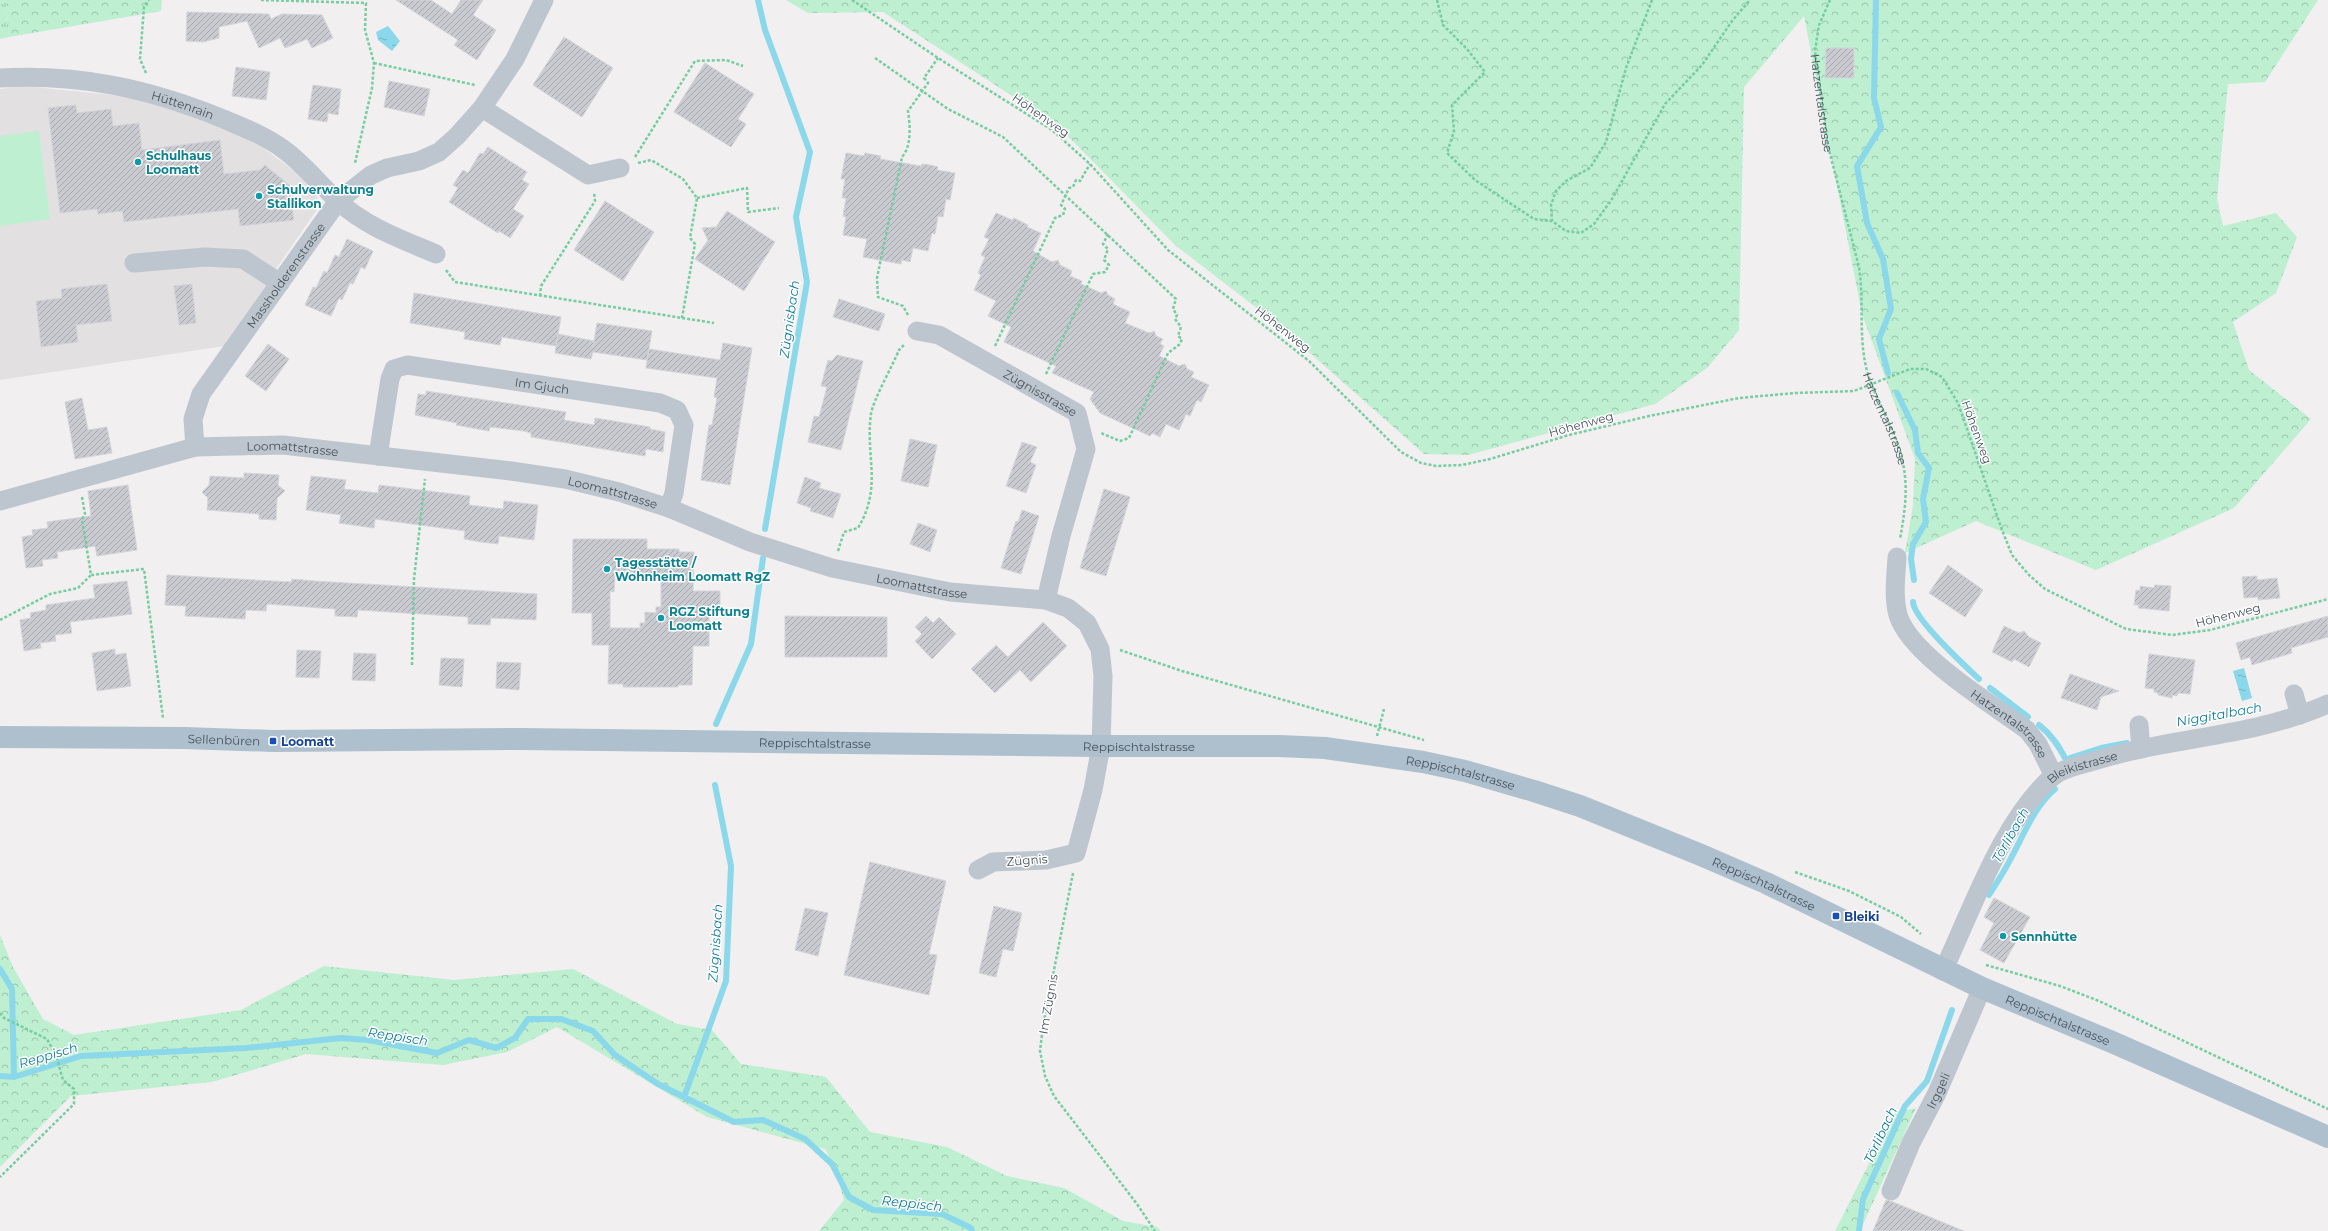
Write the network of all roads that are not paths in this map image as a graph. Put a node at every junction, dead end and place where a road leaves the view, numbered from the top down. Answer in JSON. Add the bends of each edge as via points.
{"nodes":[{"id":1,"x":544,"y":0,"type":"edge"},
{"id":2,"x":0,"y":78,"type":"edge"},
{"id":3,"x":482,"y":108,"type":"junction"},
{"id":4,"x":625,"y":167,"type":"road end"},
{"id":5,"x":338,"y":201,"type":"junction"},
{"id":6,"x":436,"y":254,"type":"road end"},
{"id":7,"x":134,"y":263,"type":"dead end"},
{"id":8,"x":280,"y":283,"type":"junction"},
{"id":9,"x":917,"y":331,"type":"road end"},
{"id":10,"x":195,"y":447,"type":"junction"},
{"id":11,"x":378,"y":456,"type":"junction"},
{"id":12,"x":0,"y":501,"type":"edge"},
{"id":13,"x":669,"y":508,"type":"junction"},
{"id":14,"x":1897,"y":558,"type":"road end"},
{"id":15,"x":1046,"y":600,"type":"junction"},
{"id":16,"x":2294,"y":694,"type":"dead end"},
{"id":17,"x":2328,"y":704,"type":"edge"},
{"id":18,"x":2300,"y":715,"type":"junction"},
{"id":19,"x":2139,"y":725,"type":"dead end"},
{"id":20,"x":0,"y":737,"type":"edge"},
{"id":21,"x":520,"y":739,"type":"joint"},
{"id":22,"x":1101,"y":746,"type":"junction"},
{"id":23,"x":2141,"y":749,"type":"junction"},
{"id":24,"x":2054,"y":776,"type":"junction"},
{"id":25,"x":978,"y":870,"type":"dead end"},
{"id":26,"x":1943,"y":970,"type":"junction"},
{"id":27,"x":1982,"y":988,"type":"junction"},
{"id":28,"x":2328,"y":1137,"type":"edge"},
{"id":29,"x":1891,"y":1191,"type":"dead end"}],
"edges":[{"from":1,"to":3,"type":"street","name":"Massholderenstrasse","via":[[515,59]]},
{"from":2,"to":5,"type":"street","name":"Hüttenrain","via":[[73,79],[137,89],[167,97],[257,133],[283,148]]},
{"from":3,"to":4,"type":"street","via":[[588,174]]},
{"from":3,"to":5,"type":"street","name":"Massholderenstrasse","via":[[439,152],[419,161],[387,168],[357,184]]},
{"from":5,"to":6,"type":"street","name":"Hüttenrain","via":[[369,225]]},
{"from":5,"to":8,"type":"street","name":"Massholderenstrasse"},
{"from":7,"to":8,"type":"street","via":[[205,257],[243,259]]},
{"from":8,"to":10,"type":"street","name":"Massholderenstrasse","via":[[201,394],[192,419]]},
{"from":9,"to":15,"type":"street","name":"Zügnisstrasse","via":[[939,336],[1077,412],[1086,449]]},
{"from":10,"to":11,"type":"street","name":"Loomattstrasse","via":[[283,445]]},
{"from":10,"to":12,"type":"street","name":"Loomattstrasse"},
{"from":11,"to":13,"type":"street","name":"Loomattstrasse","via":[[565,479]]},
{"from":11,"to":13,"type":"street","name":"Im Gjuch","via":[[390,379],[394,369],[407,366],[660,403],[678,410],[684,425],[674,493]]},
{"from":13,"to":15,"type":"street","name":"Loomattstrasse","via":[[750,542],[832,568],[950,592]]},
{"from":14,"to":24,"type":"street","name":"Hatzentalstrasse","via":[[1894,594],[1899,616],[1910,638],[1930,659],[2027,730],[2038,744]]},
{"from":15,"to":22,"type":"street","name":"Loomattstrasse","via":[[1068,608],[1087,623],[1100,649],[1103,676]]},
{"from":16,"to":18,"type":"street"},
{"from":17,"to":18,"type":"street","name":"Bleikistrasse"},
{"from":18,"to":23,"type":"street","name":"Bleikistrasse","via":[[2280,722]]},
{"from":19,"to":23,"type":"street"},
{"from":20,"to":21,"type":"main road","name":"Sellenbüren"},
{"from":21,"to":22,"type":"main road","name":"Reppischtalstrasse"},
{"from":22,"to":25,"type":"street","name":"Zügnis","via":[[1093,790],[1076,853],[1046,860],[993,862]]},
{"from":22,"to":26,"type":"main road","name":"Reppischtalstrasse","via":[[1279,746],[1373,754],[1465,771],[1580,806],[1766,883]]},
{"from":23,"to":24,"type":"street","name":"Bleikistrasse","via":[[2105,757]]},
{"from":24,"to":26,"type":"street","name":"Bleikistrasse","via":[[2041,788],[2011,830]]},
{"from":26,"to":27,"type":"main road","name":"Reppischtalstrasse"},
{"from":27,"to":28,"type":"main road","name":"Reppischtalstrasse"},
{"from":27,"to":29,"type":"street","name":"Irggeli"}]}
